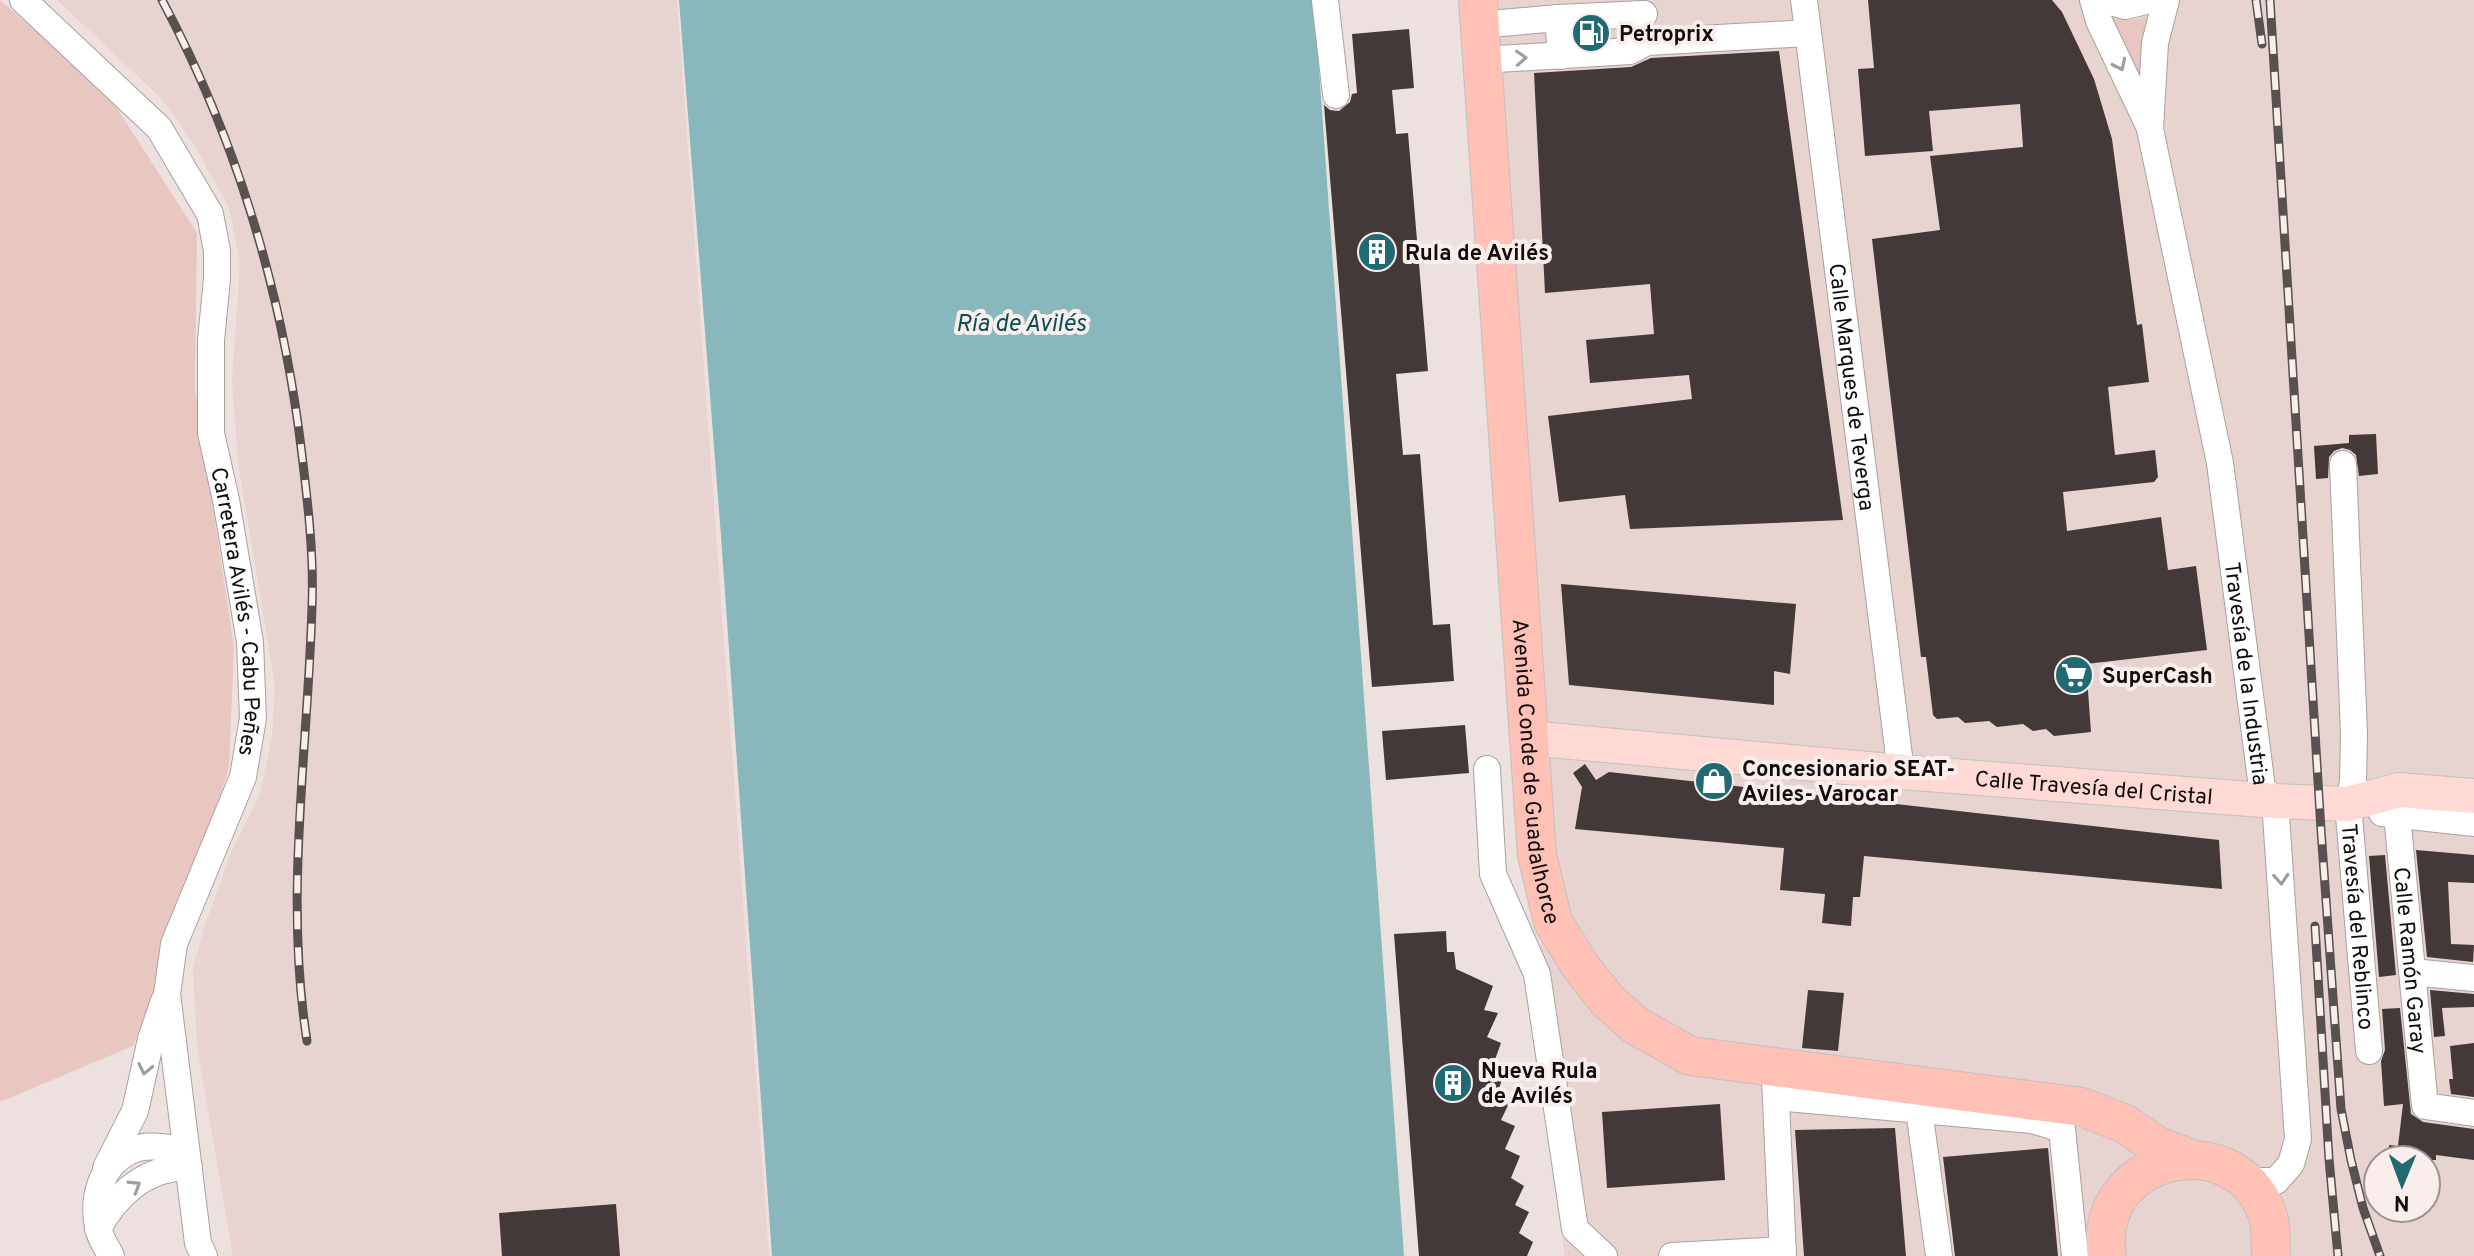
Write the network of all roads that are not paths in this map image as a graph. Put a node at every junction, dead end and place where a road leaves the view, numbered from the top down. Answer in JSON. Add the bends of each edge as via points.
{"nodes":[{"id":1,"x":23,"y":0,"type":"edge"},
{"id":2,"x":1325,"y":0,"type":"edge"},
{"id":3,"x":1804,"y":0,"type":"edge"},
{"id":4,"x":2093,"y":0,"type":"edge"},
{"id":5,"x":2103,"y":0,"type":"edge"},
{"id":6,"x":2150,"y":0,"type":"edge"},
{"id":7,"x":2166,"y":0,"type":"edge"},
{"id":8,"x":1644,"y":7,"type":"edge"},
{"id":9,"x":1558,"y":18,"type":"junction"},
{"id":10,"x":1480,"y":28,"type":"edge"},
{"id":11,"x":1808,"y":33,"type":"junction"},
{"id":12,"x":1647,"y":42,"type":"junction"},
{"id":13,"x":1561,"y":56,"type":"junction"},
{"id":14,"x":1336,"y":95,"type":"dead end"},
{"id":15,"x":2150,"y":129,"type":"junction"},
{"id":16,"x":2343,"y":464,"type":"dead end"},
{"id":17,"x":1528,"y":738,"type":"junction"},
{"id":18,"x":1487,"y":769,"type":"dead end"},
{"id":19,"x":1901,"y":772,"type":"junction"},
{"id":20,"x":2474,"y":796,"type":"edge"},
{"id":21,"x":2275,"y":801,"type":"junction"},
{"id":22,"x":2398,"y":803,"type":"junction"},
{"id":23,"x":2348,"y":804,"type":"junction"},
{"id":24,"x":2474,"y":823,"type":"edge"},
{"id":25,"x":2412,"y":972,"type":"junction"},
{"id":26,"x":2474,"y":978,"type":"edge"},
{"id":27,"x":167,"y":994,"type":"junction"},
{"id":28,"x":2369,"y":1051,"type":"dead end"},
{"id":29,"x":1775,"y":1083,"type":"junction"},
{"id":30,"x":1919,"y":1110,"type":"junction"},
{"id":31,"x":2474,"y":1113,"type":"edge"},
{"id":32,"x":2109,"y":1117,"type":"junction"},
{"id":33,"x":188,"y":1158,"type":"junction"},
{"id":34,"x":2195,"y":1160,"type":"junction"},
{"id":35,"x":106,"y":1168,"type":"junction"},
{"id":36,"x":2246,"y":1181,"type":"junction"},
{"id":37,"x":2120,"y":1198,"type":"junction"},
{"id":38,"x":98,"y":1229,"type":"junction"},
{"id":39,"x":1783,"y":1253,"type":"edge"},
{"id":40,"x":111,"y":1256,"type":"edge"},
{"id":41,"x":204,"y":1256,"type":"edge"},
{"id":42,"x":1604,"y":1256,"type":"edge"},
{"id":43,"x":1672,"y":1256,"type":"edge"},
{"id":44,"x":1939,"y":1256,"type":"edge"},
{"id":45,"x":2075,"y":1256,"type":"edge"},
{"id":46,"x":2107,"y":1256,"type":"edge"},
{"id":47,"x":2271,"y":1256,"type":"edge"}],
"edges":[{"from":1,"to":27,"type":"street","name":"Carretera Avilés - Cabu Peñes","via":[[159,128],[210,214],[217,251],[211,433],[250,642],[253,718],[243,777],[174,944]]},
{"from":2,"to":14,"type":"street"},
{"from":3,"to":11,"type":"street","name":"Calle Marques de Teverga"},
{"from":4,"to":15,"type":"street","name":"Travesía de la Industria","one_way":true},
{"from":5,"to":6,"type":"street","via":[[2125,6]]},
{"from":7,"to":15,"type":"street","name":"Travesía de la Industria","via":[[2155,43]]},
{"from":8,"to":9,"type":"street"},
{"from":8,"to":12,"type":"street"},
{"from":9,"to":10,"type":"street"},
{"from":9,"to":13,"type":"street"},
{"from":10,"to":13,"type":"street","one_way":true},
{"from":10,"to":17,"type":"highway","name":"Avenida Conde de Guadalhorce"},
{"from":11,"to":12,"type":"street"},
{"from":11,"to":19,"type":"street","name":"Calle Marques de Teverga"},
{"from":12,"to":13,"type":"street","via":[[1630,51]]},
{"from":15,"to":21,"type":"street","name":"Travesía de la Industria","via":[[2220,463],[2262,788]]},
{"from":16,"to":23,"type":"street","name":"Travesía del Reblinco","via":[[2354,733]]},
{"from":17,"to":19,"type":"main road","name":"Calle Travesía del Cristal"},
{"from":17,"to":29,"type":"highway","name":"Avenida Conde de Guadalhorce","via":[[1537,855],[1553,922],[1581,967],[1635,1025],[1690,1056]]},
{"from":18,"to":42,"type":"street","via":[[1493,874],[1537,974],[1575,1229]]},
{"from":19,"to":21,"type":"main road","name":"Calle Travesía del Cristal"},
{"from":20,"to":22,"type":"main road","name":"Calle Travesía del Cristal"},
{"from":21,"to":23,"type":"main road","name":"Calle Travesía del Cristal"},
{"from":21,"to":36,"type":"street","name":"Travesía de la Industria","one_way":true,"via":[[2298,1139],[2291,1164],[2276,1181]]},
{"from":22,"to":23,"type":"main road","name":"Calle Travesía del Cristal"},
{"from":22,"to":24,"type":"street"},
{"from":22,"to":25,"type":"street","name":"Calle Ramón Garay"},
{"from":23,"to":28,"type":"street","name":"Travesía del Reblinco"},
{"from":25,"to":26,"type":"street"},
{"from":25,"to":31,"type":"street","name":"Calle Ramón Garay","via":[[2425,1106]]},
{"from":27,"to":33,"type":"street","name":"Carretera Avilés - Cabu Peñes"},
{"from":27,"to":35,"type":"street","one_way":true,"via":[[135,1111]]},
{"from":29,"to":30,"type":"street","name":"Avenida Conde de Guadalhorce"},
{"from":29,"to":32,"type":"highway","name":"Avenida Conde de Guadalhorce","via":[[2052,1101]]},
{"from":29,"to":39,"type":"street"},
{"from":30,"to":44,"type":"street"},
{"from":30,"to":45,"type":"street","name":"Avenida Conde de Guadalhorce","via":[[2032,1120],[2062,1129]]},
{"from":32,"to":34,"type":"highway","name":"Avenida Conde de Guadalhorce","via":[[2157,1146]]},
{"from":32,"to":37,"type":"highway","via":[[2122,1169]]},
{"from":33,"to":35,"type":"street","via":[[156,1147],[131,1150]]},
{"from":38,"to":33,"type":"street","one_way":true,"via":[[120,1195]]},
{"from":33,"to":41,"type":"street","name":"Carretera Avilés - Cabu Peñes"},
{"from":34,"to":36,"type":"highway","via":[[2228,1168]]},
{"from":34,"to":37,"type":"highway","via":[[2149,1169]]},
{"from":35,"to":38,"type":"street","via":[[98,1196]]},
{"from":36,"to":47,"type":"highway","via":[[2268,1216]]},
{"from":37,"to":46,"type":"highway","via":[[2111,1213]]},
{"from":38,"to":40,"type":"street"},
{"from":39,"to":43,"type":"street"}]}
